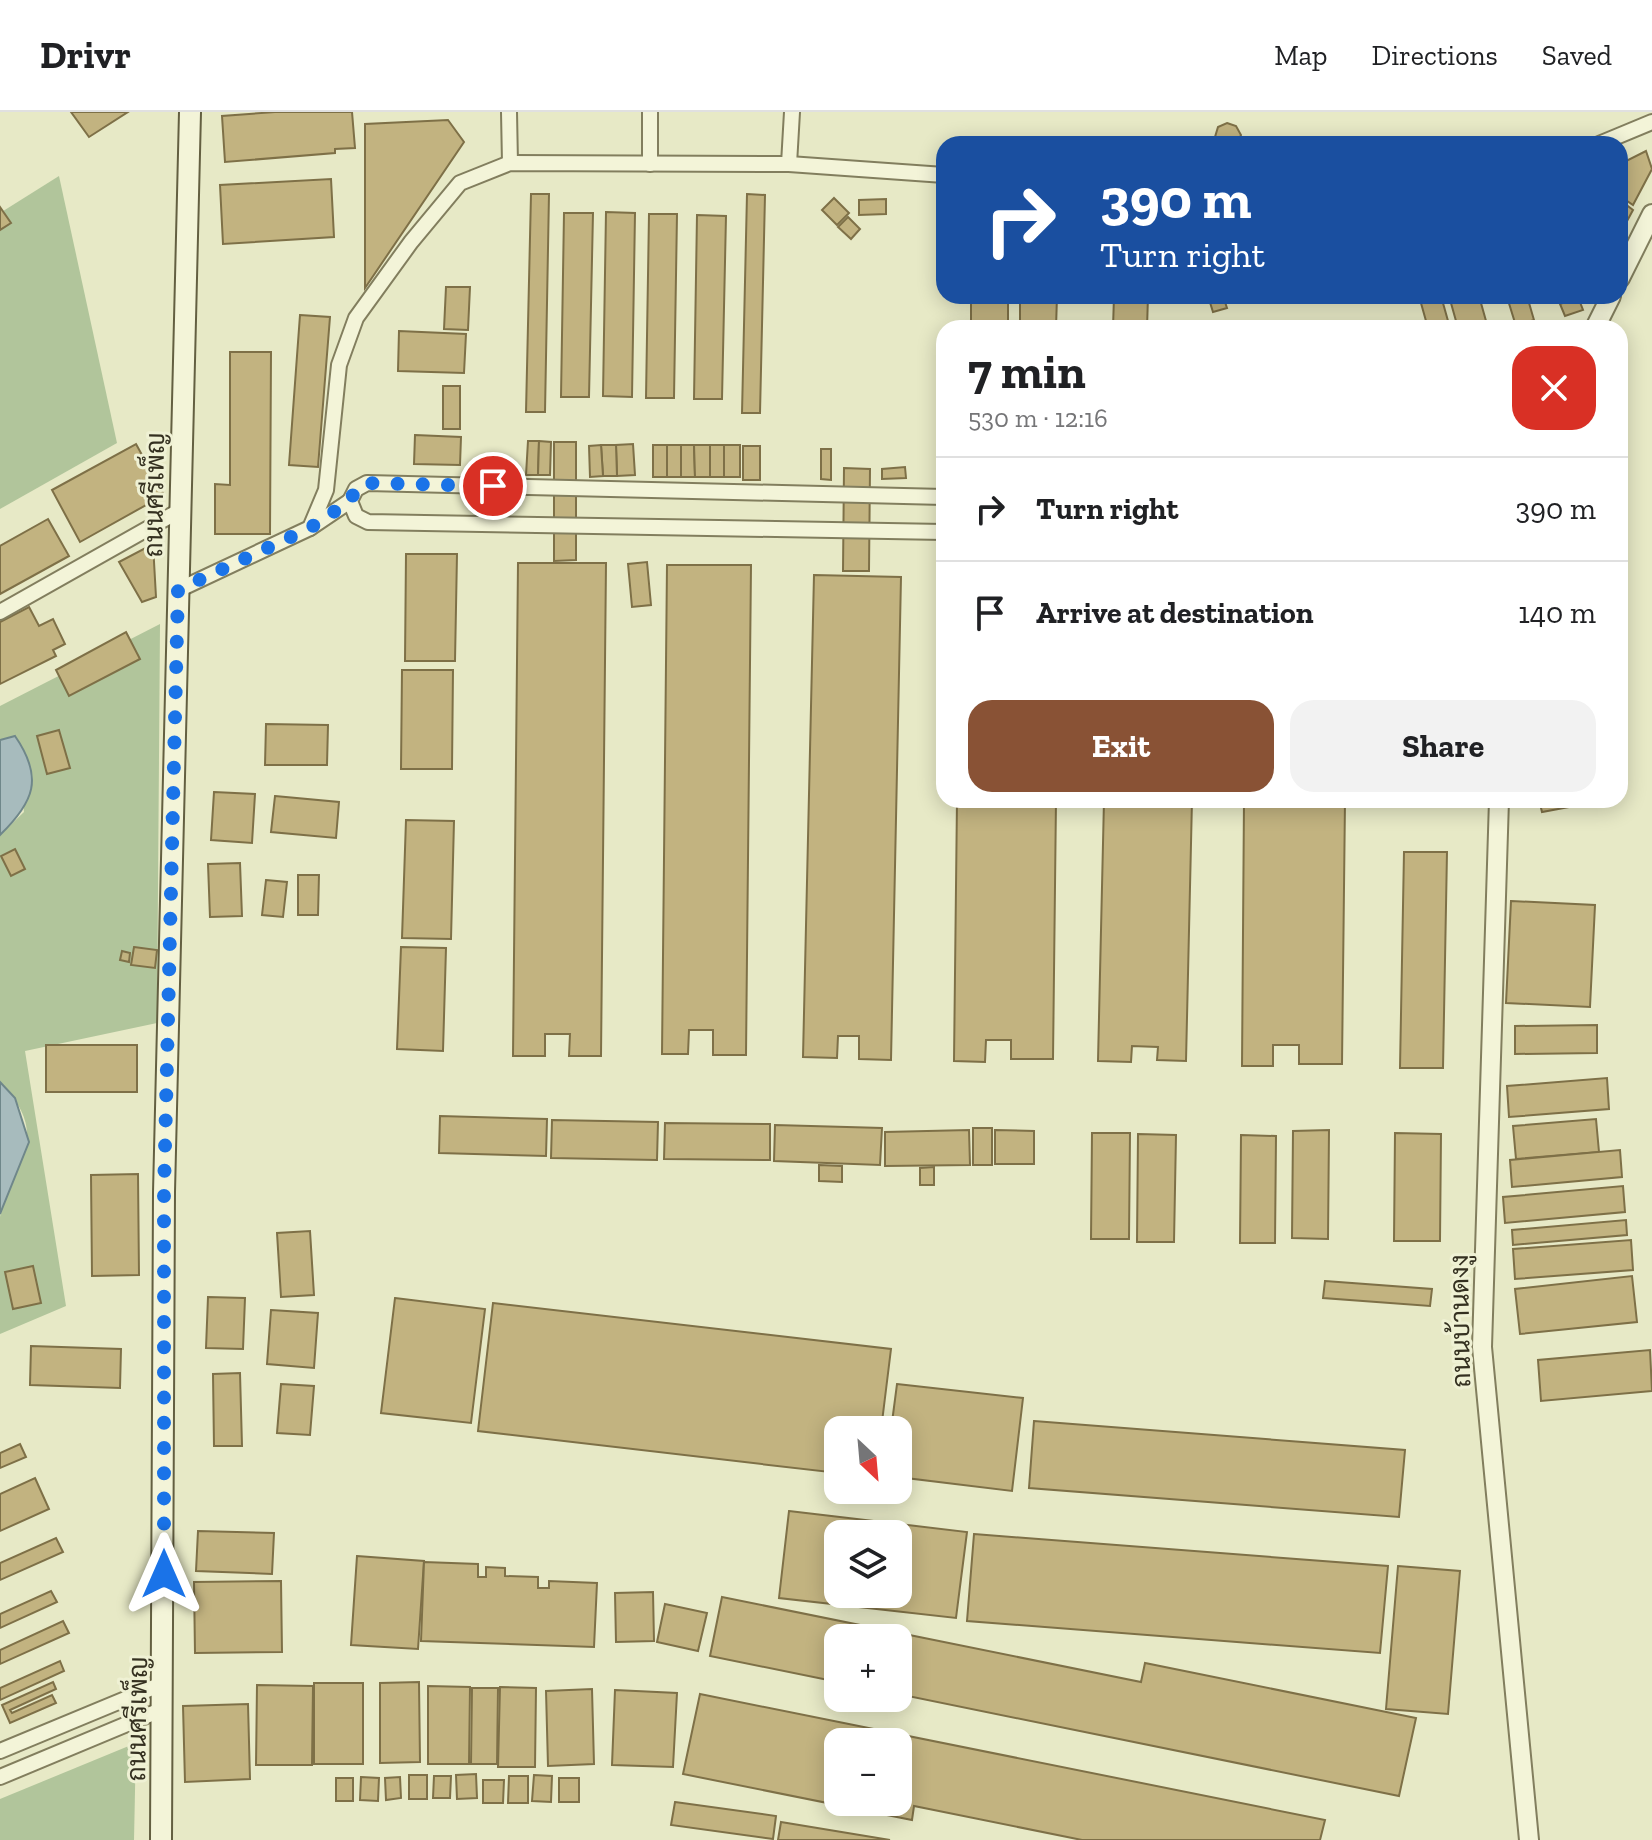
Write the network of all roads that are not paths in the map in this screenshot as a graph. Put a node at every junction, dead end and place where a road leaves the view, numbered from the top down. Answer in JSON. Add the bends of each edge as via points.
{"nodes":[{"id":1,"x":190,"y":112,"type":"edge"},
{"id":2,"x":509,"y":112,"type":"edge"},
{"id":3,"x":650,"y":112,"type":"edge"},
{"id":4,"x":792,"y":112,"type":"edge"},
{"id":5,"x":1652,"y":122,"type":"edge"},
{"id":6,"x":1618,"y":136,"type":"edge"},
{"id":7,"x":510,"y":163,"type":"junction"},
{"id":8,"x":650,"y":164,"type":"junction"},
{"id":9,"x":789,"y":164,"type":"junction"},
{"id":10,"x":936,"y":174,"type":"edge"},
{"id":11,"x":1652,"y":214,"type":"edge"},
{"id":12,"x":1628,"y":262,"type":"edge"},
{"id":13,"x":936,"y":497,"type":"edge"},
{"id":14,"x":350,"y":501,"type":"junction"},
{"id":15,"x":179,"y":511,"type":"junction"},
{"id":16,"x":310,"y":528,"type":"junction"},
{"id":17,"x":936,"y":532,"type":"edge"},
{"id":18,"x":178,"y":590,"type":"junction"},
{"id":19,"x":0,"y":612,"type":"edge"},
{"id":20,"x":1499,"y":808,"type":"edge"},
{"id":21,"x":164,"y":1683,"type":"junction"},
{"id":22,"x":163,"y":1709,"type":"junction"},
{"id":23,"x":0,"y":1751,"type":"edge"},
{"id":24,"x":0,"y":1777,"type":"edge"},
{"id":25,"x":161,"y":1840,"type":"edge"},
{"id":26,"x":1529,"y":1840,"type":"edge"}],
"edges":[{"from":1,"to":15,"type":"main road","name":"ถนนศรีเพ็ญ"},
{"from":2,"to":7,"type":"street"},
{"from":3,"to":8,"type":"street"},
{"from":4,"to":9,"type":"street"},
{"from":5,"to":6,"type":"street"},
{"from":7,"to":8,"type":"street"},
{"from":7,"to":16,"type":"street","via":[[460,183],[356,318],[339,365],[326,490]]},
{"from":8,"to":9,"type":"street"},
{"from":9,"to":10,"type":"street"},
{"from":11,"to":12,"type":"street"},
{"from":13,"to":14,"type":"street","via":[[367,483]]},
{"from":14,"to":16,"type":"street"},
{"from":14,"to":17,"type":"street","via":[[356,516],[368,522]]},
{"from":15,"to":18,"type":"main road","name":"ถนนศรีเพ็ญ"},
{"from":15,"to":19,"type":"street"},
{"from":16,"to":18,"type":"street"},
{"from":18,"to":21,"type":"main road","name":"ถนนศรีเพ็ญ","via":[[164,1192]]},
{"from":20,"to":26,"type":"street","name":"ถนนบ้านดงงู","via":[[1482,1347]]},
{"from":21,"to":22,"type":"main road","name":"ถนนศรีเพ็ญ"},
{"from":21,"to":23,"type":"street"},
{"from":22,"to":24,"type":"street"},
{"from":22,"to":25,"type":"main road","name":"ถนนศรีเพ็ญ"}]}
